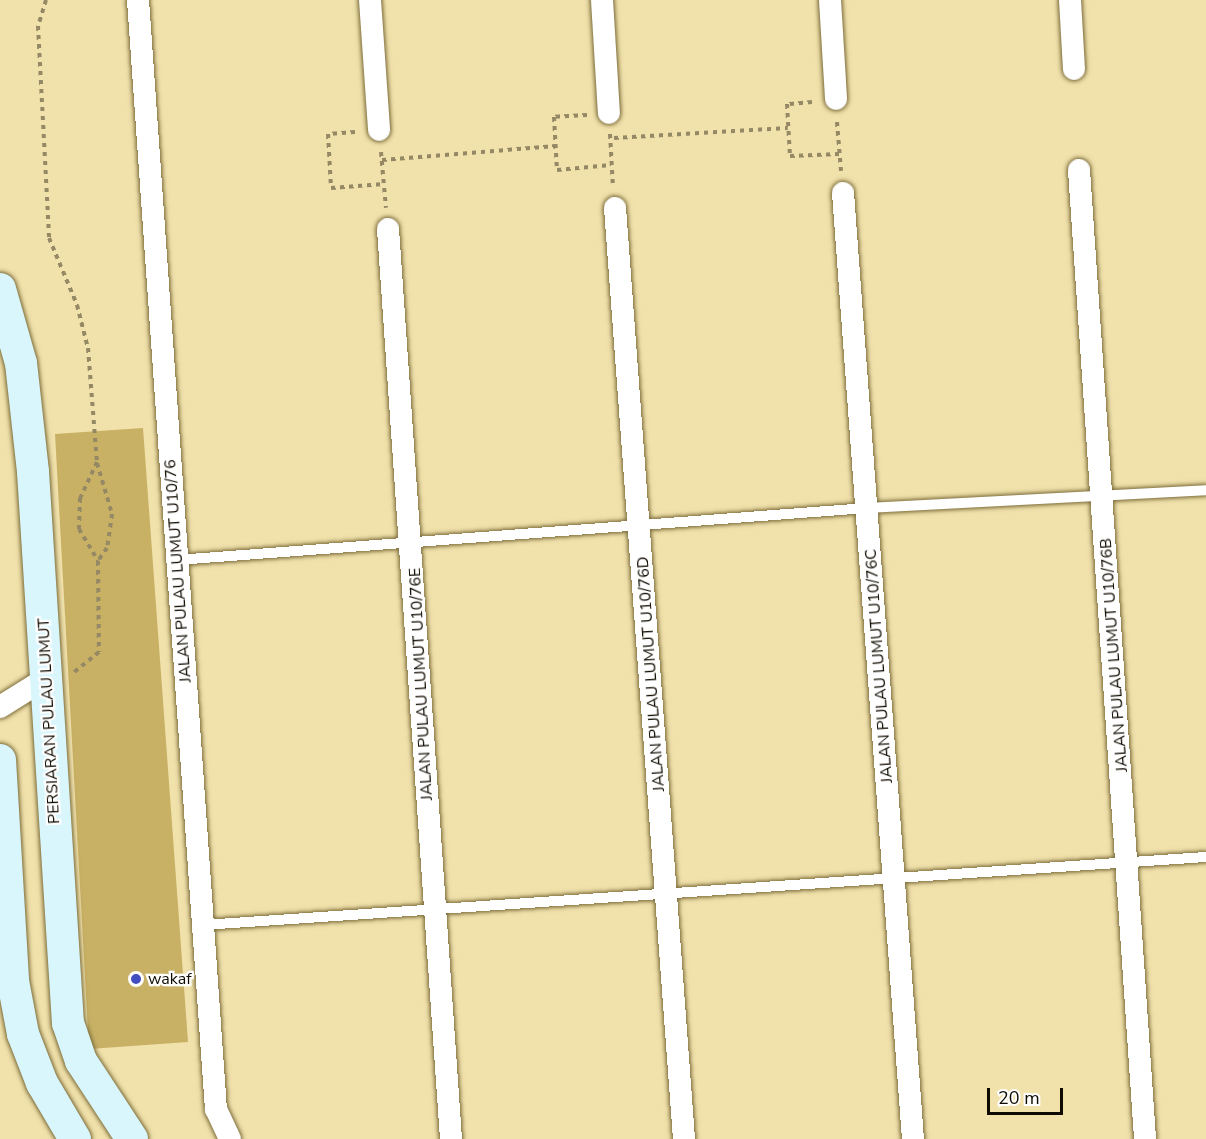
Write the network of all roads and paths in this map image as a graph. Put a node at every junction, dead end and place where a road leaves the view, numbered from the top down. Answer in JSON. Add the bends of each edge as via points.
{"nodes":[{"id":1,"x":46,"y":0,"type":"edge"},
{"id":2,"x":138,"y":0,"type":"edge"},
{"id":3,"x":370,"y":0,"type":"edge"},
{"id":4,"x":602,"y":0,"type":"edge"},
{"id":5,"x":830,"y":0,"type":"edge"},
{"id":6,"x":1070,"y":0,"type":"edge"},
{"id":7,"x":1074,"y":69,"type":"dead end"},
{"id":8,"x":836,"y":99,"type":"junction"},
{"id":9,"x":609,"y":114,"type":"junction"},
{"id":10,"x":788,"y":128,"type":"junction"},
{"id":11,"x":379,"y":130,"type":"junction"},
{"id":12,"x":610,"y":138,"type":"junction"},
{"id":13,"x":556,"y":147,"type":"junction"},
{"id":14,"x":840,"y":154,"type":"junction"},
{"id":15,"x":382,"y":160,"type":"junction"},
{"id":16,"x":611,"y":165,"type":"junction"},
{"id":17,"x":1079,"y":170,"type":"dead end"},
{"id":18,"x":384,"y":184,"type":"junction"},
{"id":19,"x":843,"y":193,"type":"joint"},
{"id":20,"x":615,"y":208,"type":"joint"},
{"id":21,"x":388,"y":229,"type":"joint"},
{"id":22,"x":0,"y":289,"type":"edge"},
{"id":23,"x":97,"y":462,"type":"junction"},
{"id":24,"x":1206,"y":490,"type":"edge"},
{"id":25,"x":1101,"y":498,"type":"junction"},
{"id":26,"x":867,"y":508,"type":"junction"},
{"id":27,"x":641,"y":527,"type":"junction"},
{"id":28,"x":413,"y":541,"type":"junction"},
{"id":29,"x":177,"y":560,"type":"junction"},
{"id":30,"x":98,"y":561,"type":"junction"},
{"id":31,"x":79,"y":673,"type":"dead end"},
{"id":32,"x":48,"y":677,"type":"junction"},
{"id":33,"x":0,"y":707,"type":"edge"},
{"id":34,"x":0,"y":760,"type":"edge"},
{"id":35,"x":1206,"y":857,"type":"edge"},
{"id":36,"x":1130,"y":863,"type":"junction"},
{"id":37,"x":896,"y":877,"type":"junction"},
{"id":38,"x":666,"y":893,"type":"junction"},
{"id":39,"x":434,"y":910,"type":"junction"},
{"id":40,"x":203,"y":925,"type":"junction"},
{"id":41,"x":75,"y":1139,"type":"edge"},
{"id":42,"x":132,"y":1139,"type":"edge"},
{"id":43,"x":230,"y":1139,"type":"edge"},
{"id":44,"x":451,"y":1139,"type":"edge"},
{"id":45,"x":684,"y":1139,"type":"edge"},
{"id":46,"x":913,"y":1139,"type":"edge"},
{"id":47,"x":1145,"y":1139,"type":"edge"}],
"edges":[{"from":1,"to":23,"type":"path","via":[[38,26],[49,238],[88,348]]},
{"from":2,"to":29,"type":"street","name":"JALAN PULAU LUMUT U10/76"},
{"from":3,"to":11,"type":"street"},
{"from":4,"to":9,"type":"street"},
{"from":5,"to":8,"type":"street"},
{"from":6,"to":7,"type":"street"},
{"from":8,"to":10,"type":"path","via":[[787,104]]},
{"from":8,"to":14,"type":"path"},
{"from":9,"to":12,"type":"path"},
{"from":9,"to":13,"type":"path","via":[[554,117]]},
{"from":10,"to":12,"type":"path"},
{"from":10,"to":14,"type":"path","via":[[790,156]]},
{"from":11,"to":15,"type":"path"},
{"from":11,"to":18,"type":"path","via":[[328,134],[332,188]]},
{"from":12,"to":16,"type":"path"},
{"from":13,"to":15,"type":"path"},
{"from":13,"to":16,"type":"path","via":[[557,170]]},
{"from":14,"to":19,"type":"path"},
{"from":15,"to":18,"type":"path"},
{"from":16,"to":20,"type":"path"},
{"from":17,"to":25,"type":"street","name":"JALAN PULAU LUMUT U10/76B"},
{"from":18,"to":21,"type":"path"},
{"from":19,"to":26,"type":"street","name":"JALAN PULAU LUMUT U10/76C"},
{"from":20,"to":27,"type":"street","name":"JALAN PULAU LUMUT U10/76D"},
{"from":21,"to":28,"type":"street","name":"JALAN PULAU LUMUT U10/76E"},
{"from":22,"to":32,"type":"street","name":"PERSIARAN PULAU LUMUT","via":[[21,363]]},
{"from":23,"to":30,"type":"path","via":[[112,514],[107,548]]},
{"from":23,"to":30,"type":"path","via":[[80,498],[80,529]]},
{"from":24,"to":25,"type":"lane"},
{"from":25,"to":26,"type":"lane"},
{"from":25,"to":36,"type":"street","name":"JALAN PULAU LUMUT U10/76B"},
{"from":26,"to":27,"type":"lane"},
{"from":26,"to":37,"type":"street","name":"JALAN PULAU LUMUT U10/76C"},
{"from":27,"to":28,"type":"lane"},
{"from":27,"to":38,"type":"street","name":"JALAN PULAU LUMUT U10/76D"},
{"from":28,"to":29,"type":"lane"},
{"from":28,"to":39,"type":"street","name":"JALAN PULAU LUMUT U10/76E"},
{"from":29,"to":40,"type":"street","name":"JALAN PULAU LUMUT U10/76"},
{"from":30,"to":31,"type":"path","via":[[99,652]]},
{"from":32,"to":33,"type":"street"},
{"from":32,"to":42,"type":"street","name":"PERSIARAN PULAU LUMUT","via":[[68,1023],[81,1061]]},
{"from":34,"to":41,"type":"street","via":[[13,981],[23,1034],[42,1083]]},
{"from":35,"to":36,"type":"lane"},
{"from":36,"to":37,"type":"lane"},
{"from":36,"to":47,"type":"street","name":"JALAN PULAU LUMUT U10/76B"},
{"from":37,"to":38,"type":"lane"},
{"from":37,"to":46,"type":"street","name":"JALAN PULAU LUMUT U10/76C"},
{"from":38,"to":39,"type":"lane"},
{"from":38,"to":45,"type":"street","name":"JALAN PULAU LUMUT U10/76D"},
{"from":39,"to":40,"type":"lane"},
{"from":39,"to":44,"type":"street","name":"JALAN PULAU LUMUT U10/76E"},
{"from":40,"to":43,"type":"street","name":"JALAN PULAU LUMUT U10/76","via":[[216,1109]]}]}
